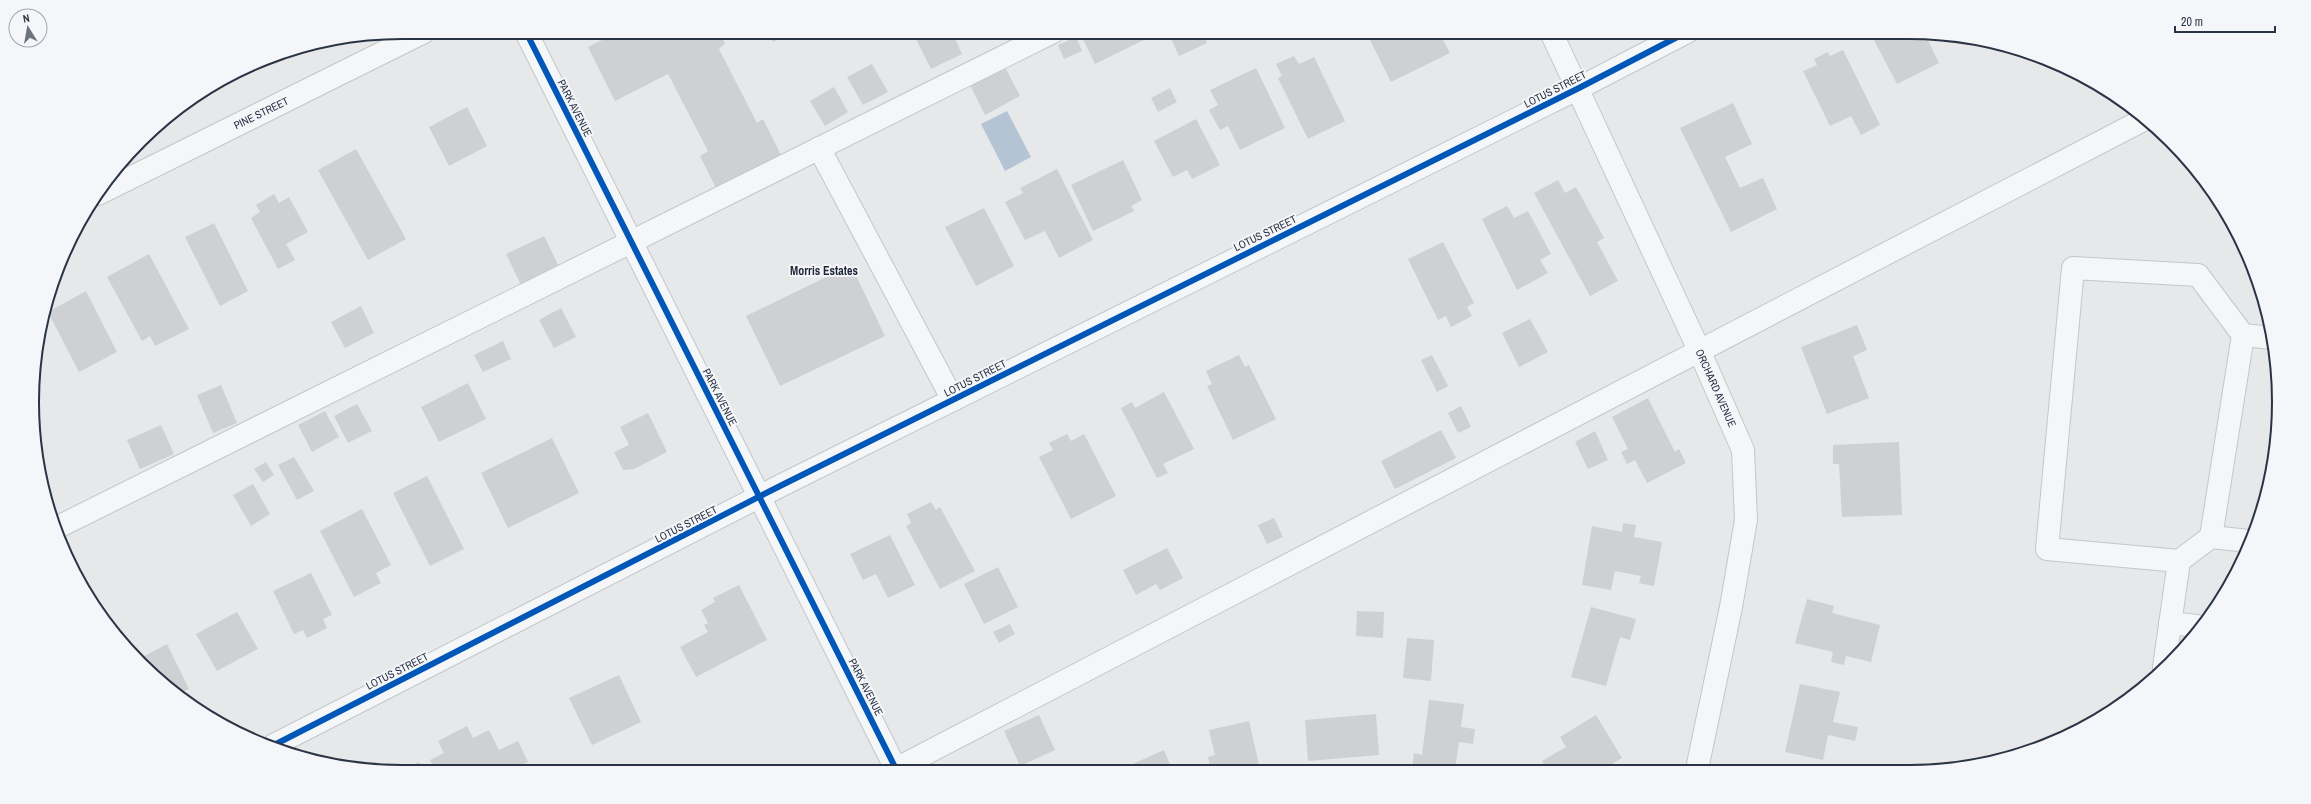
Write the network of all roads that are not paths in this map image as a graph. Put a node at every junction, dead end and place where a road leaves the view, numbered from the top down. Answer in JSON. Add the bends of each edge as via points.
{"nodes":[{"id":1,"x":410,"y":39,"type":"edge"},
{"id":2,"x":530,"y":39,"type":"edge"},
{"id":3,"x":1039,"y":39,"type":"edge"},
{"id":4,"x":1554,"y":39,"type":"edge"},
{"id":5,"x":1673,"y":39,"type":"edge"},
{"id":6,"x":1578,"y":88,"type":"junction"},
{"id":7,"x":2139,"y":122,"type":"edge"},
{"id":8,"x":819,"y":148,"type":"junction"},
{"id":9,"x":108,"y":189,"type":"edge"},
{"id":10,"x":631,"y":242,"type":"junction"},
{"id":11,"x":2243,"y":335,"type":"junction"},
{"id":12,"x":2266,"y":337,"type":"edge"},
{"id":13,"x":1699,"y":350,"type":"junction"},
{"id":14,"x":953,"y":400,"type":"junction"},
{"id":15,"x":759,"y":497,"type":"junction"},
{"id":16,"x":61,"y":526,"type":"edge"},
{"id":17,"x":2211,"y":537,"type":"junction"},
{"id":18,"x":2244,"y":541,"type":"edge"},
{"id":19,"x":2179,"y":561,"type":"junction"},
{"id":20,"x":2170,"y":623,"type":"junction"},
{"id":21,"x":2195,"y":626,"type":"edge"},
{"id":22,"x":2165,"y":660,"type":"edge"},
{"id":23,"x":278,"y":743,"type":"edge"},
{"id":24,"x":893,"y":765,"type":"edge"},
{"id":25,"x":905,"y":765,"type":"edge"},
{"id":26,"x":1697,"y":765,"type":"edge"}],
"edges":[{"from":1,"to":9,"type":"street","name":"PINE STREET"},
{"from":2,"to":10,"type":"street","name":"PARK AVENUE"},
{"from":3,"to":8,"type":"street"},
{"from":4,"to":6,"type":"street","name":"ORCHARD AVENUE"},
{"from":5,"to":6,"type":"street","name":"LOTUS STREET"},
{"from":6,"to":13,"type":"street","name":"ORCHARD AVENUE"},
{"from":6,"to":14,"type":"street","name":"LOTUS STREET"},
{"from":7,"to":13,"type":"street","via":[[1724,340]]},
{"from":8,"to":10,"type":"street"},
{"from":8,"to":14,"type":"street"},
{"from":10,"to":15,"type":"street","name":"PARK AVENUE"},
{"from":10,"to":16,"type":"street"},
{"from":11,"to":12,"type":"street"},
{"from":11,"to":17,"type":"street"},
{"from":11,"to":19,"type":"street","via":[[2198,275],[2073,268],[2047,549]]},
{"from":13,"to":25,"type":"street"},
{"from":13,"to":26,"type":"street","name":"ORCHARD AVENUE","via":[[1743,450],[1746,520],[1731,607]]},
{"from":14,"to":15,"type":"street","name":"LOTUS STREET"},
{"from":15,"to":23,"type":"street","name":"LOTUS STREET"},
{"from":15,"to":24,"type":"street","name":"PARK AVENUE"},
{"from":17,"to":18,"type":"street"},
{"from":17,"to":19,"type":"street"},
{"from":19,"to":20,"type":"street"},
{"from":20,"to":21,"type":"street"},
{"from":20,"to":22,"type":"street"}]}
